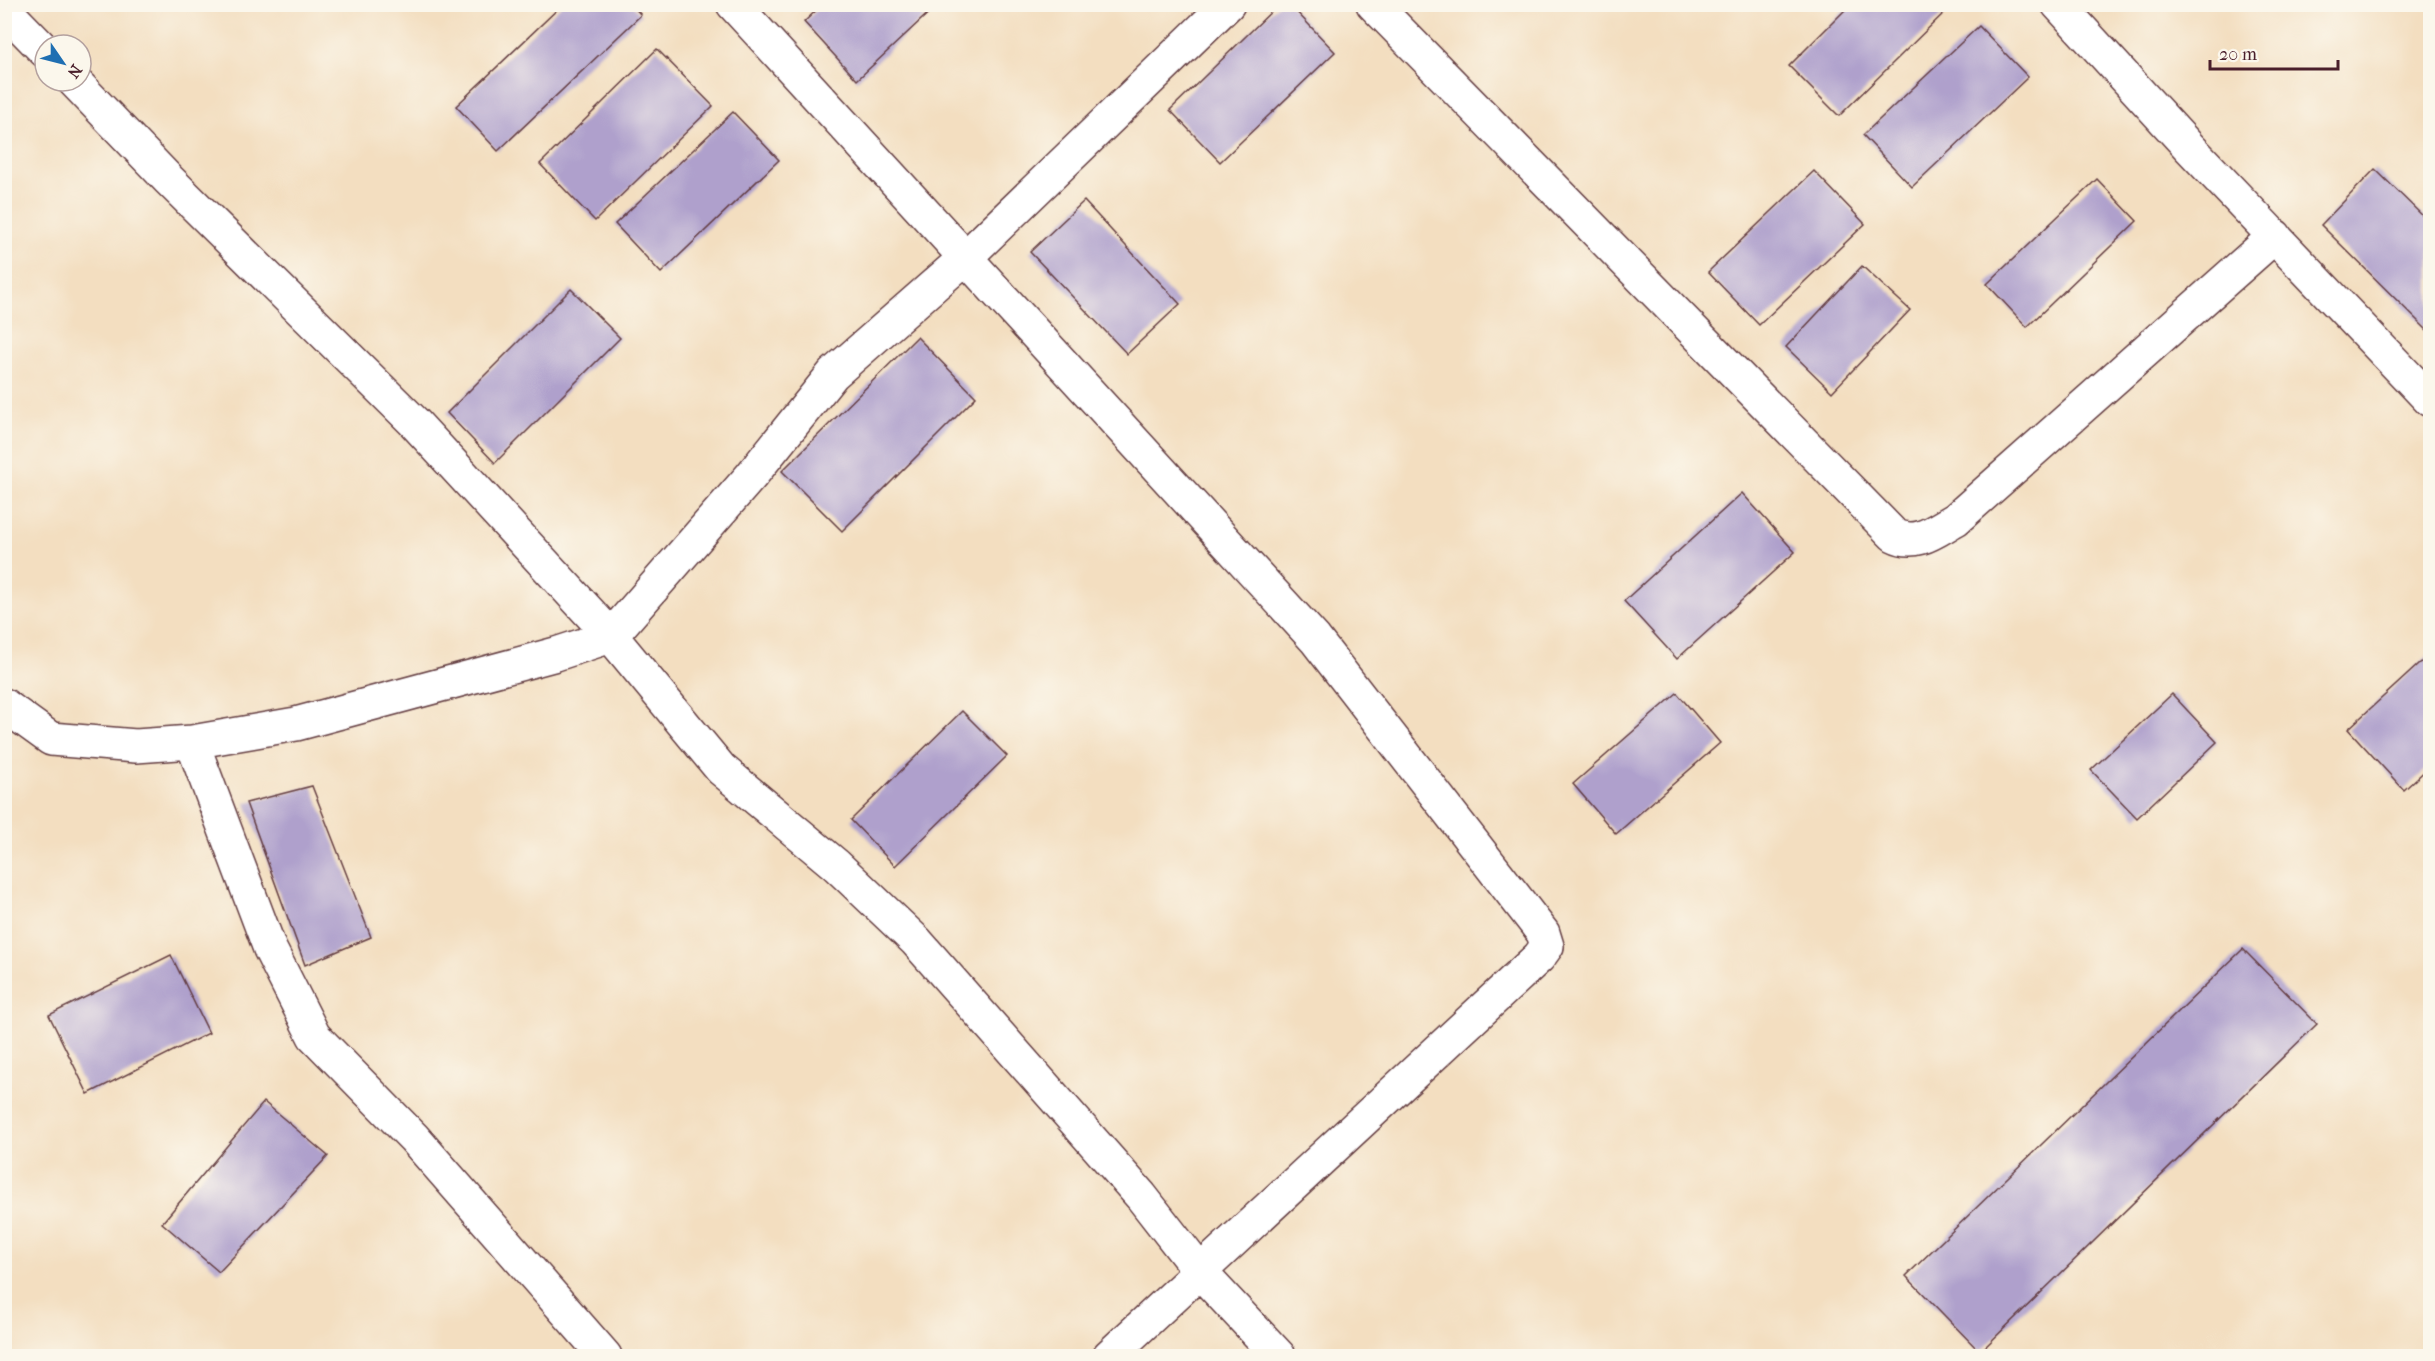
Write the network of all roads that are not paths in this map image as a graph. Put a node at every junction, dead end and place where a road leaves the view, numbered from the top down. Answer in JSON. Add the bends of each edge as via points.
{"nodes":[{"id":1,"x":733,"y":4,"type":"edge"},
{"id":2,"x":1228,"y":4,"type":"edge"},
{"id":3,"x":1373,"y":4,"type":"edge"},
{"id":4,"x":2058,"y":4,"type":"edge"},
{"id":5,"x":4,"y":9,"type":"edge"},
{"id":6,"x":33,"y":39,"type":"edge"},
{"id":7,"x":85,"y":93,"type":"edge"},
{"id":8,"x":2275,"y":236,"type":"junction"},
{"id":9,"x":964,"y":259,"type":"junction"},
{"id":10,"x":2430,"y":400,"type":"edge"},
{"id":11,"x":611,"y":636,"type":"junction"},
{"id":12,"x":4,"y":705,"type":"edge"},
{"id":13,"x":192,"y":742,"type":"junction"},
{"id":14,"x":1201,"y":1273,"type":"junction"},
{"id":15,"x":605,"y":1356,"type":"edge"},
{"id":16,"x":1108,"y":1356,"type":"edge"},
{"id":17,"x":1279,"y":1356,"type":"edge"}],
"edges":[{"from":1,"to":9,"type":"street"},
{"from":2,"to":9,"type":"street"},
{"from":3,"to":8,"type":"street","via":[[1894,536],[1904,540],[1915,541],[1956,519]]},
{"from":4,"to":8,"type":"street"},
{"from":5,"to":6,"type":"street"},
{"from":7,"to":11,"type":"street","via":[[168,180],[413,421]]},
{"from":8,"to":10,"type":"street"},
{"from":9,"to":11,"type":"street","via":[[833,375]]},
{"from":9,"to":14,"type":"street","via":[[1315,639],[1543,933],[1547,946]]},
{"from":11,"to":13,"type":"street","via":[[296,724]]},
{"from":11,"to":14,"type":"street","via":[[721,769],[836,865],[916,941],[1142,1196]]},
{"from":12,"to":13,"type":"street","via":[[51,739],[136,746]]},
{"from":13,"to":15,"type":"street","via":[[270,949],[314,1036],[414,1138]]},
{"from":14,"to":16,"type":"street"},
{"from":14,"to":17,"type":"street"}]}
